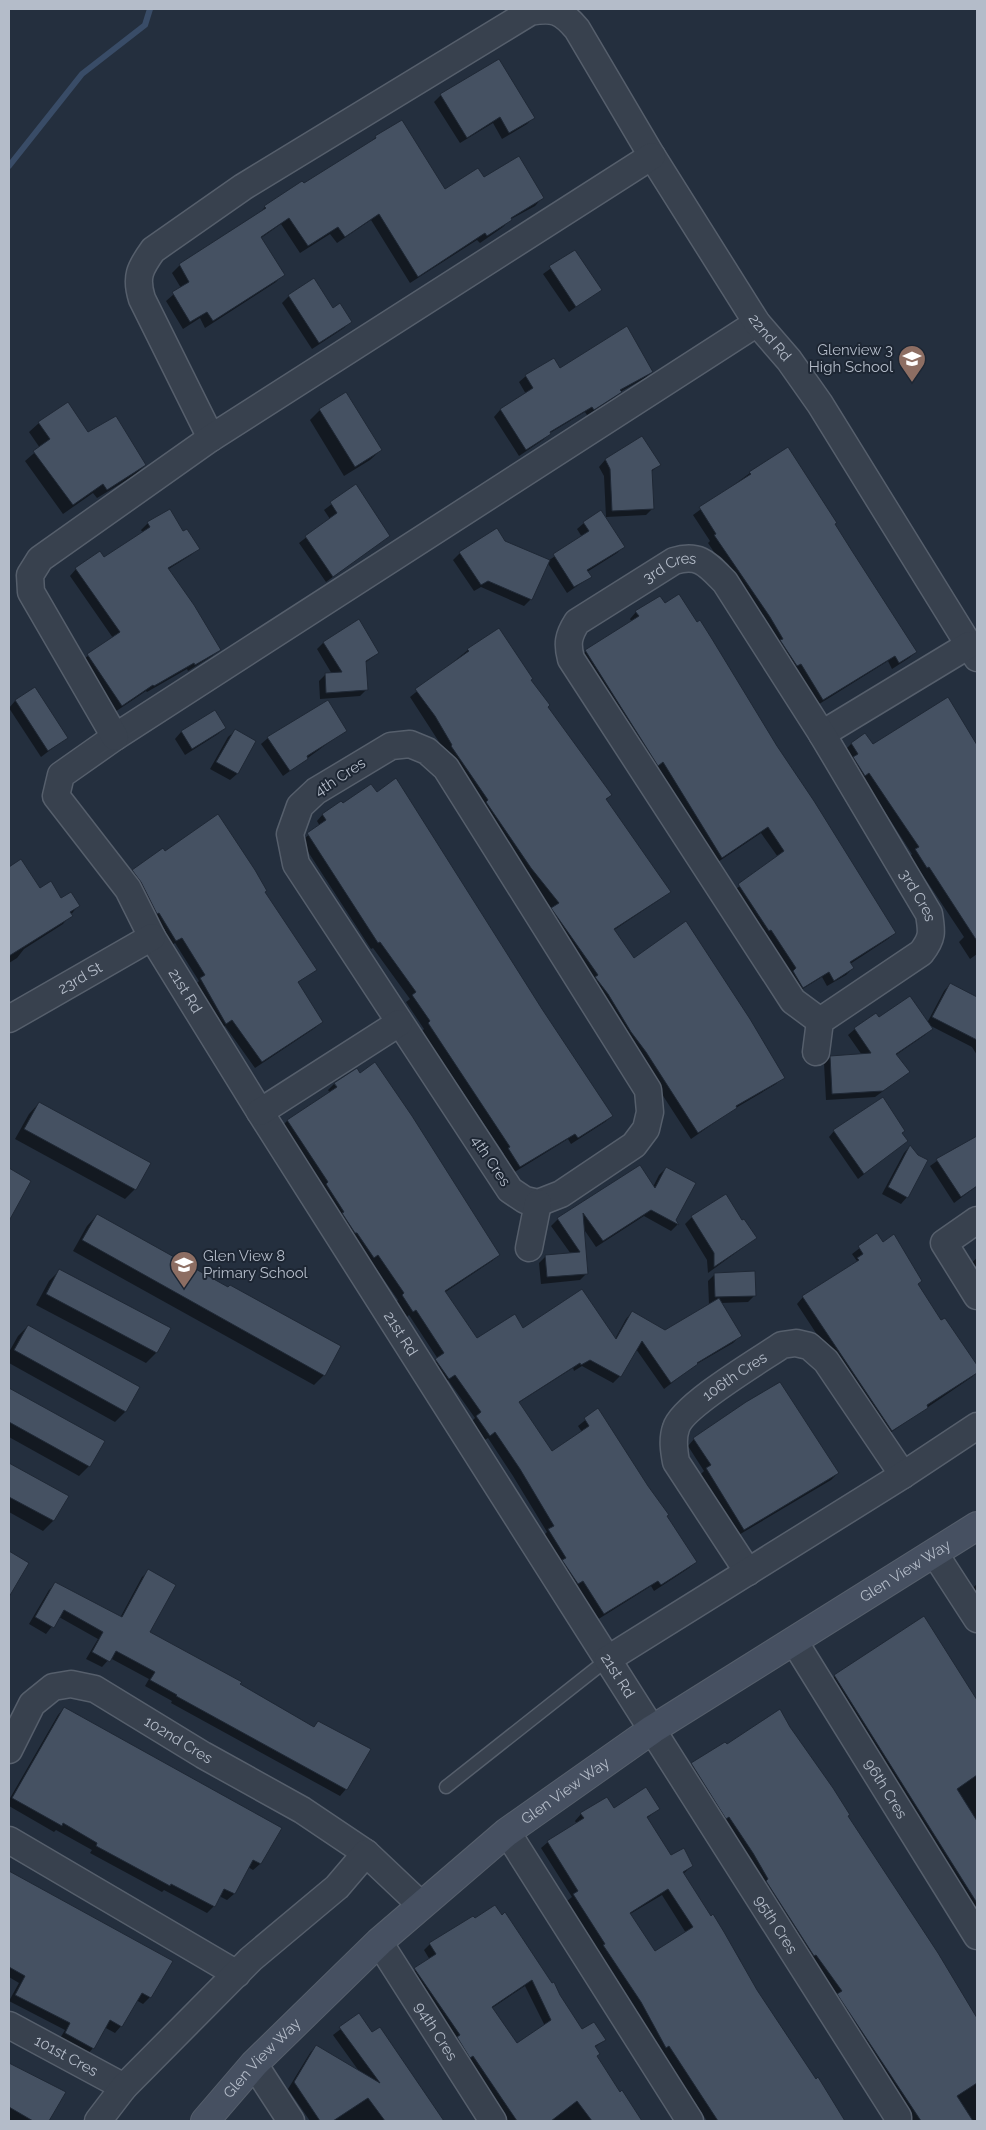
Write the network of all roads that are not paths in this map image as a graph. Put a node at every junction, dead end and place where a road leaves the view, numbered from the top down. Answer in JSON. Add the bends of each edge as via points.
{"nodes":[{"id":1,"x":652,"y":156,"type":"junction"},
{"id":2,"x":757,"y":323,"type":"junction"},
{"id":3,"x":211,"y":438,"type":"junction"},
{"id":4,"x":973,"y":651,"type":"edge"},
{"id":5,"x":822,"y":734,"type":"junction"},
{"id":6,"x":115,"y":737,"type":"junction"},
{"id":7,"x":152,"y":937,"type":"junction"},
{"id":8,"x":9,"y":1019,"type":"edge"},
{"id":9,"x":820,"y":1021,"type":"junction"},
{"id":10,"x":399,"y":1023,"type":"junction"},
{"id":11,"x":816,"y":1052,"type":"dead end"},
{"id":12,"x":260,"y":1112,"type":"junction"},
{"id":13,"x":538,"y":1203,"type":"junction"},
{"id":14,"x":977,"y":1220,"type":"edge"},
{"id":15,"x":529,"y":1248,"type":"dead end"},
{"id":16,"x":977,"y":1296,"type":"edge"},
{"id":17,"x":977,"y":1426,"type":"edge"},
{"id":18,"x":904,"y":1475,"type":"junction"},
{"id":19,"x":977,"y":1526,"type":"edge"},
{"id":20,"x":935,"y":1554,"type":"junction"},
{"id":21,"x":748,"y":1572,"type":"junction"},
{"id":22,"x":977,"y":1619,"type":"edge"},
{"id":23,"x":794,"y":1641,"type":"junction"},
{"id":24,"x":608,"y":1659,"type":"junction"},
{"id":25,"x":653,"y":1729,"type":"junction"},
{"id":26,"x":9,"y":1750,"type":"edge"},
{"id":27,"x":446,"y":1787,"type":"dead end"},
{"id":28,"x":506,"y":1832,"type":"junction"},
{"id":29,"x":9,"y":1840,"type":"edge"},
{"id":30,"x":366,"y":1853,"type":"junction"},
{"id":31,"x":421,"y":1905,"type":"junction"},
{"id":32,"x":977,"y":1936,"type":"edge"},
{"id":33,"x":379,"y":1942,"type":"junction"},
{"id":34,"x":237,"y":1974,"type":"junction"},
{"id":35,"x":9,"y":2025,"type":"edge"},
{"id":36,"x":254,"y":2064,"type":"junction"},
{"id":37,"x":124,"y":2086,"type":"junction"},
{"id":38,"x":98,"y":2121,"type":"edge"},
{"id":39,"x":204,"y":2121,"type":"edge"},
{"id":40,"x":291,"y":2121,"type":"edge"},
{"id":41,"x":494,"y":2121,"type":"edge"},
{"id":42,"x":690,"y":2121,"type":"edge"},
{"id":43,"x":898,"y":2121,"type":"edge"}],
"edges":[{"from":1,"to":2,"type":"street","name":"22nd Rd"},
{"from":1,"to":3,"type":"street"},
{"from":1,"to":3,"type":"street","name":"22nd Rd","via":[[577,29],[565,15],[544,9],[530,12],[243,187],[153,250],[142,265],[139,276],[142,299]]},
{"from":2,"to":4,"type":"street","name":"22nd Rd","via":[[789,360],[820,404]]},
{"from":2,"to":6,"type":"street"},
{"from":3,"to":6,"type":"street","via":[[40,559],[30,575],[31,592]]},
{"from":4,"to":5,"type":"street"},
{"from":5,"to":9,"type":"street","name":"3rd Cres","via":[[929,914],[932,931],[930,942],[921,953]]},
{"from":5,"to":9,"type":"street","name":"3rd Cres","via":[[725,582],[697,558],[674,561],[577,622],[568,635],[572,659],[793,1001]]},
{"from":6,"to":7,"type":"street","name":"21st Rd","via":[[61,775],[56,796],[128,889]]},
{"from":7,"to":8,"type":"street","name":"23rd St"},
{"from":7,"to":12,"type":"street","name":"21st Rd"},
{"from":9,"to":11,"type":"street"},
{"from":10,"to":12,"type":"street"},
{"from":10,"to":13,"type":"street","name":"4th Cres","via":[[510,1190],[525,1200]]},
{"from":10,"to":13,"type":"street","name":"4th Cres","via":[[296,864],[290,834],[300,806],[316,791],[390,746],[410,744],[427,751],[446,768],[648,1090],[650,1112],[646,1129],[634,1145],[561,1194]]},
{"from":12,"to":24,"type":"street","name":"21st Rd"},
{"from":13,"to":15,"type":"street"},
{"from":14,"to":16,"type":"street","via":[[944,1243]]},
{"from":17,"to":18,"type":"street"},
{"from":18,"to":21,"type":"street"},
{"from":18,"to":21,"type":"street","name":"106th Cres","via":[[826,1362],[809,1346],[796,1342],[782,1345],[688,1410],[676,1427],[676,1462]]},
{"from":19,"to":20,"type":"street","name":"Glen View Way"},
{"from":20,"to":22,"type":"street"},
{"from":20,"to":23,"type":"street","name":"Glen View Way"},
{"from":21,"to":24,"type":"street"},
{"from":23,"to":25,"type":"street","name":"Glen View Way"},
{"from":23,"to":32,"type":"street","name":"96th Cres"},
{"from":24,"to":25,"type":"street","name":"21st Rd"},
{"from":24,"to":27,"type":"lane"},
{"from":25,"to":28,"type":"street","name":"Glen View Way"},
{"from":25,"to":43,"type":"street","name":"95th Cres"},
{"from":26,"to":30,"type":"street","name":"102nd Cres","via":[[32,1704],[53,1687],[71,1684],[95,1689],[302,1810]]},
{"from":28,"to":31,"type":"street","name":"Glen View Way"},
{"from":28,"to":42,"type":"street"},
{"from":29,"to":34,"type":"street"},
{"from":30,"to":31,"type":"street","name":"102nd Cres"},
{"from":30,"to":34,"type":"street","via":[[336,1887]]},
{"from":31,"to":33,"type":"street","name":"Glen View Way"},
{"from":33,"to":36,"type":"street","name":"Glen View Way"},
{"from":33,"to":41,"type":"street","name":"94th Cres"},
{"from":34,"to":37,"type":"street"},
{"from":35,"to":37,"type":"street","name":"101st Cres"},
{"from":36,"to":39,"type":"street","name":"Glen View Way"},
{"from":36,"to":40,"type":"street"},
{"from":37,"to":38,"type":"street"}]}
